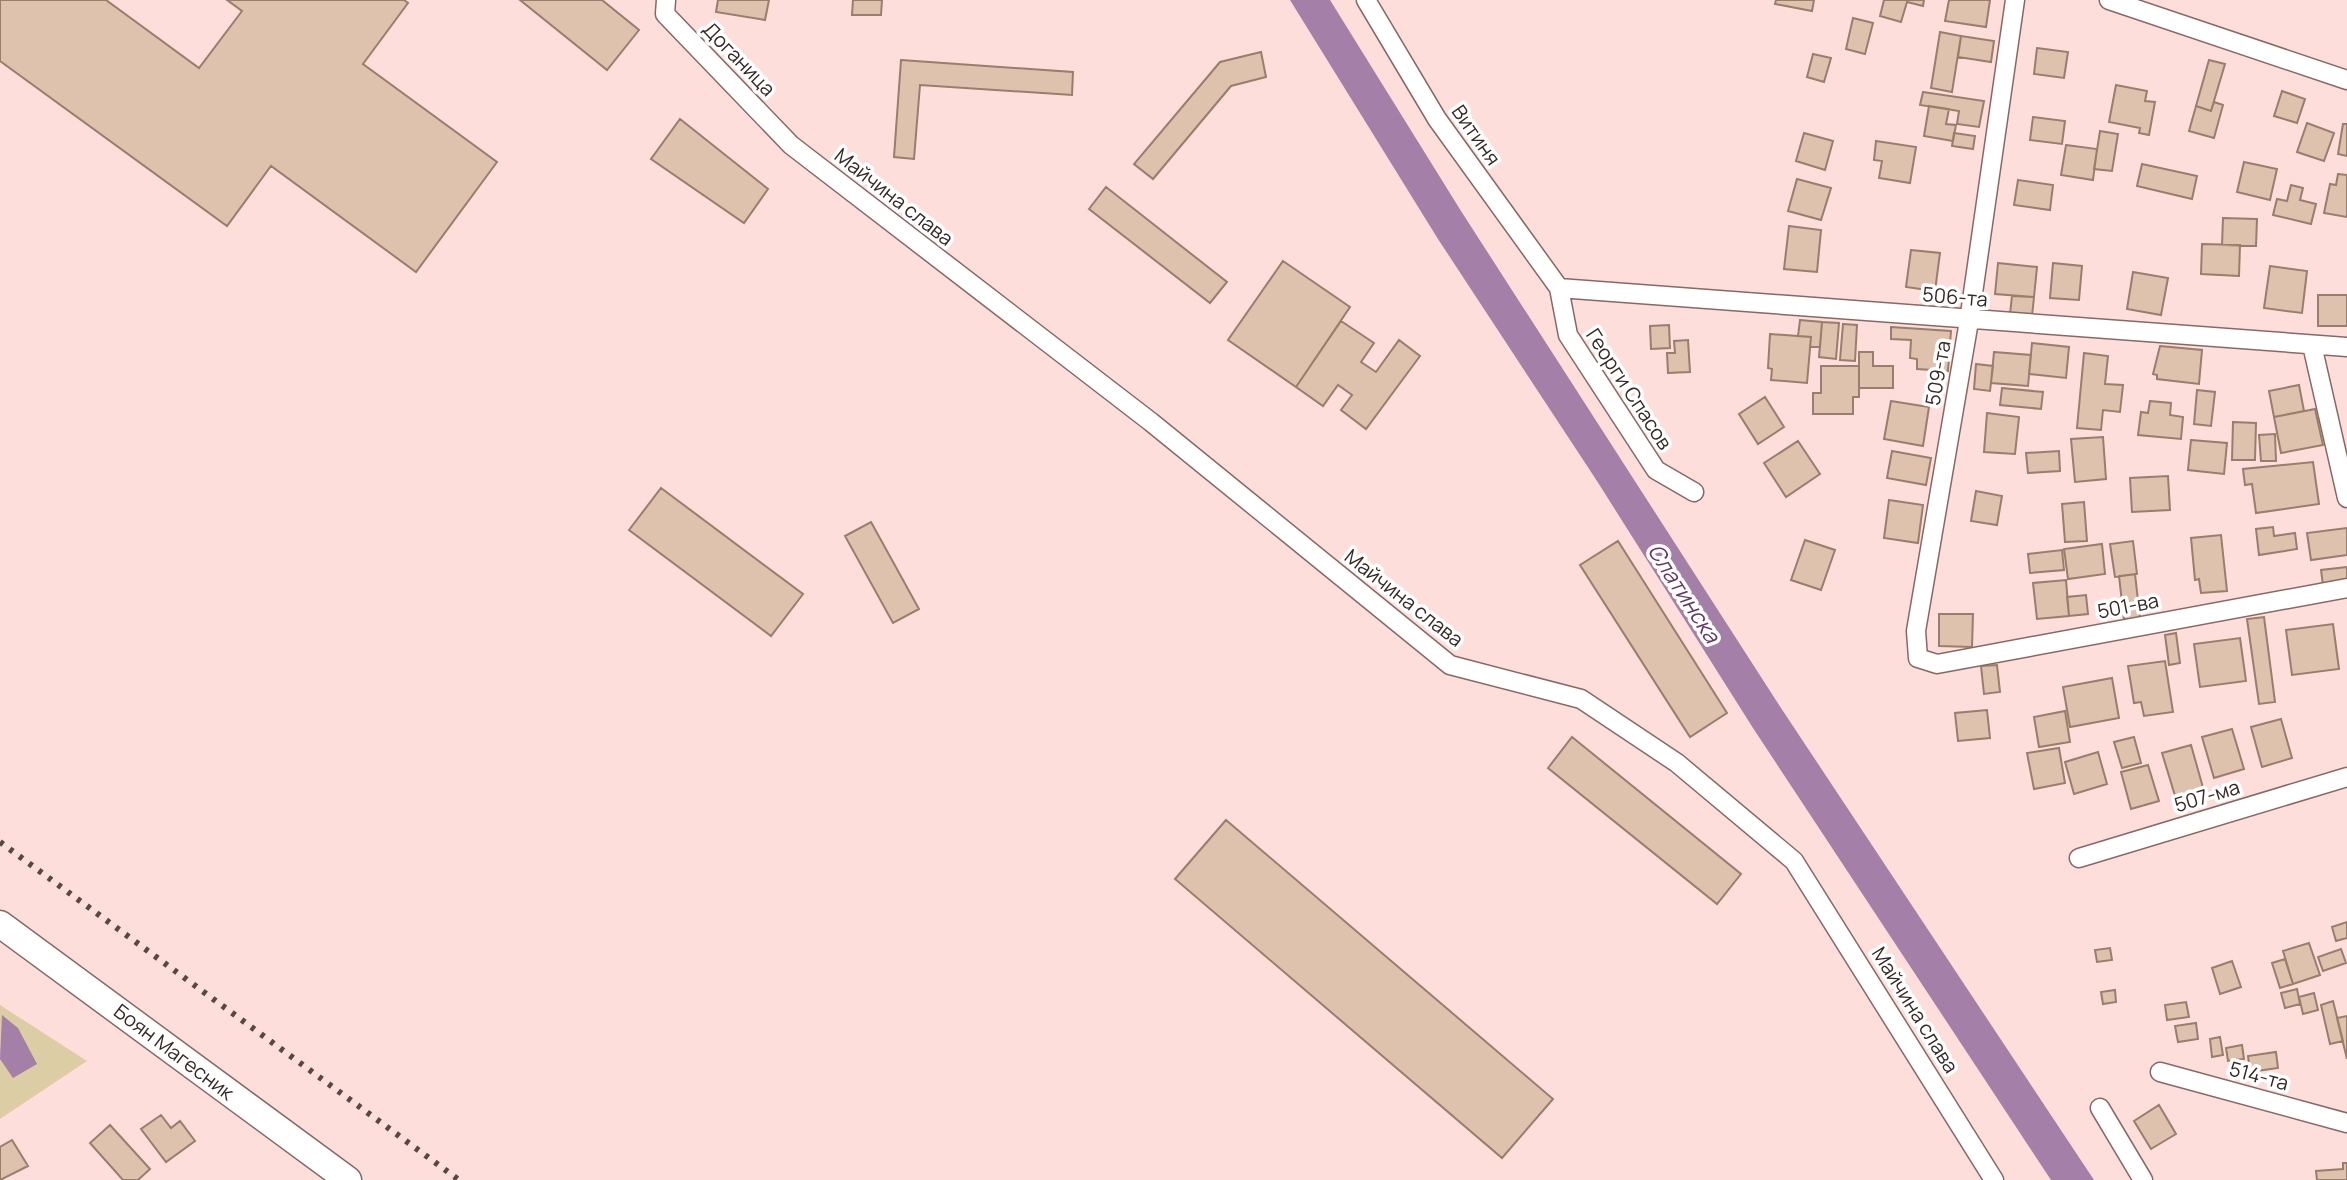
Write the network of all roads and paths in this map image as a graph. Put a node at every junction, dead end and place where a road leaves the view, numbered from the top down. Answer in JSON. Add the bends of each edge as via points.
{"nodes":[{"id":1,"x":666,"y":0,"type":"edge"},
{"id":2,"x":1366,"y":0,"type":"edge"},
{"id":3,"x":2015,"y":0,"type":"edge"},
{"id":4,"x":2109,"y":0,"type":"edge"},
{"id":5,"x":2347,"y":80,"type":"edge"},
{"id":6,"x":791,"y":145,"type":"joint"},
{"id":7,"x":1559,"y":288,"type":"junction"},
{"id":8,"x":1969,"y":321,"type":"junction"},
{"id":9,"x":2312,"y":345,"type":"junction"},
{"id":10,"x":2347,"y":347,"type":"edge"},
{"id":11,"x":1694,"y":492,"type":"dead end"},
{"id":12,"x":2347,"y":498,"type":"edge"},
{"id":13,"x":2347,"y":588,"type":"edge"},
{"id":14,"x":1918,"y":658,"type":"joint"},
{"id":15,"x":2347,"y":777,"type":"edge"},
{"id":16,"x":2079,"y":858,"type":"dead end"},
{"id":17,"x":0,"y":924,"type":"edge"},
{"id":18,"x":2160,"y":1072,"type":"dead end"},
{"id":19,"x":2100,"y":1108,"type":"dead end"},
{"id":20,"x":2347,"y":1123,"type":"edge"},
{"id":21,"x":348,"y":1180,"type":"edge"},
{"id":22,"x":1994,"y":1180,"type":"edge"},
{"id":23,"x":2143,"y":1180,"type":"edge"}],
"edges":[{"from":1,"to":6,"type":"street","name":"Доганица","via":[[665,14]]},
{"from":2,"to":7,"type":"street","name":"Витиня","via":[[1437,119]]},
{"from":3,"to":8,"type":"street","name":"509-та"},
{"from":4,"to":5,"type":"street"},
{"from":6,"to":22,"type":"street","name":"Майчина слава","via":[[1151,422],[1450,665],[1581,699],[1677,763],[1794,861]]},
{"from":7,"to":8,"type":"street","name":"506-та"},
{"from":7,"to":11,"type":"street","name":"Георги Спасов","via":[[1568,335],[1656,470]]},
{"from":8,"to":9,"type":"street","name":"506-та"},
{"from":8,"to":14,"type":"street","name":"509-та","via":[[1916,631]]},
{"from":9,"to":10,"type":"street","name":"506-та"},
{"from":9,"to":12,"type":"street"},
{"from":13,"to":14,"type":"street","name":"501-ва","via":[[1937,664]]},
{"from":15,"to":16,"type":"street","name":"507-ма"},
{"from":17,"to":21,"type":"street","name":"Боян Магесник"},
{"from":18,"to":20,"type":"street","name":"514-та"},
{"from":19,"to":23,"type":"street"}]}
